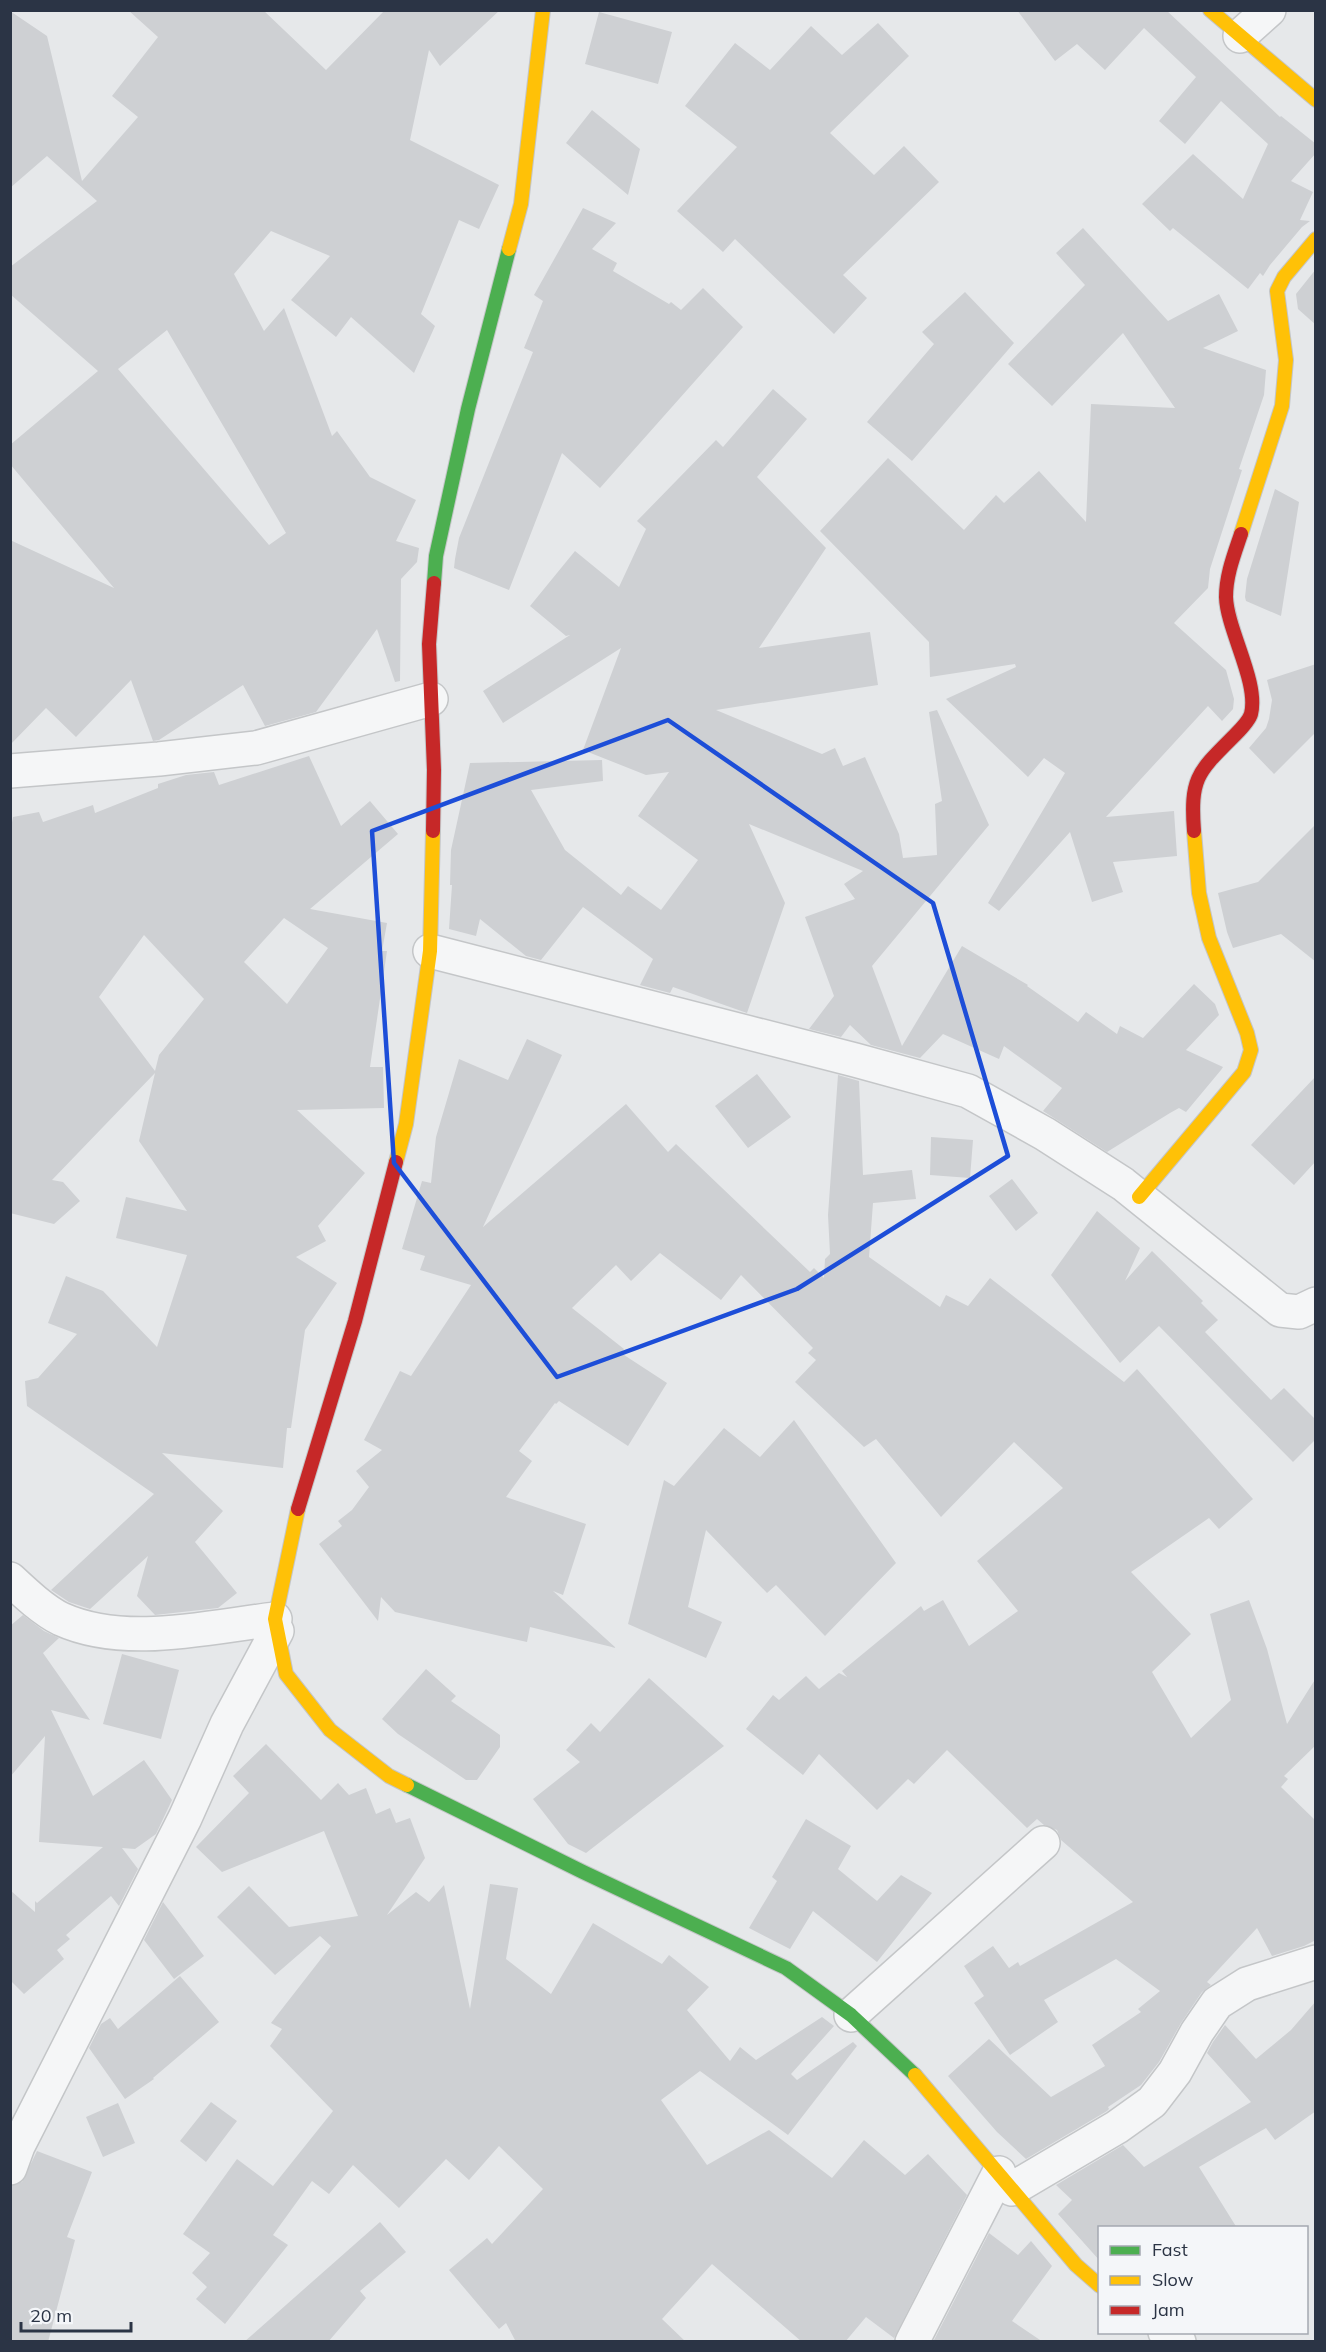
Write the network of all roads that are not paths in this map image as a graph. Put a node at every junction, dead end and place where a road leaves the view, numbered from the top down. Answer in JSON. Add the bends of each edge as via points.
{"nodes":[{"id":1,"x":543,"y":10,"type":"edge"},
{"id":2,"x":1210,"y":10,"type":"edge"},
{"id":3,"x":1269,"y":10,"type":"edge"},
{"id":4,"x":1240,"y":36,"type":"junction"},
{"id":5,"x":1316,"y":100,"type":"edge"},
{"id":6,"x":1316,"y":239,"type":"edge"},
{"id":7,"x":431,"y":699,"type":"junction"},
{"id":8,"x":10,"y":771,"type":"edge"},
{"id":9,"x":430,"y":951,"type":"junction"},
{"id":10,"x":1138,"y":1197,"type":"junction"},
{"id":11,"x":1316,"y":1304,"type":"edge"},
{"id":12,"x":10,"y":1580,"type":"edge"},
{"id":13,"x":276,"y":1625,"type":"junction"},
{"id":14,"x":1042,"y":1844,"type":"dead end"},
{"id":15,"x":1316,"y":1962,"type":"edge"},
{"id":16,"x":852,"y":2015,"type":"junction"},
{"id":17,"x":10,"y":2168,"type":"edge"},
{"id":18,"x":1005,"y":2181,"type":"junction"},
{"id":19,"x":1098,"y":2284,"type":"edge"},
{"id":20,"x":912,"y":2342,"type":"edge"}],
"edges":[{"from":1,"to":7,"type":"street","via":[[521,204],[468,409],[436,556],[429,644]]},
{"from":2,"to":4,"type":"street"},
{"from":3,"to":4,"type":"street"},
{"from":4,"to":5,"type":"street"},
{"from":6,"to":10,"type":"street","via":[[1277,291],[1286,360],[1282,406],[1228,575],[1226,599],[1253,698],[1251,716],[1205,765],[1194,786],[1192,807],[1199,893],[1209,938],[1251,1050],[1244,1072]]},
{"from":7,"to":8,"type":"street","via":[[256,748]]},
{"from":7,"to":9,"type":"street","via":[[434,770]]},
{"from":9,"to":10,"type":"street","via":[[968,1092],[1045,1134]]},
{"from":9,"to":13,"type":"street","via":[[406,1124],[355,1321],[294,1523]]},
{"from":10,"to":11,"type":"street","via":[[1280,1310],[1299,1312]]},
{"from":12,"to":13,"type":"street","via":[[60,1618],[98,1632],[145,1635]]},
{"from":13,"to":16,"type":"street","via":[[286,1674],[330,1730],[389,1776],[786,1968]]},
{"from":13,"to":17,"type":"street","via":[[185,1818]]},
{"from":14,"to":16,"type":"street"},
{"from":15,"to":18,"type":"street","via":[[1246,1984],[1217,2003],[1152,2102],[1117,2127]]},
{"from":16,"to":18,"type":"street","via":[[910,2068]]},
{"from":18,"to":19,"type":"street","via":[[1076,2265]]},
{"from":18,"to":20,"type":"street"}]}
